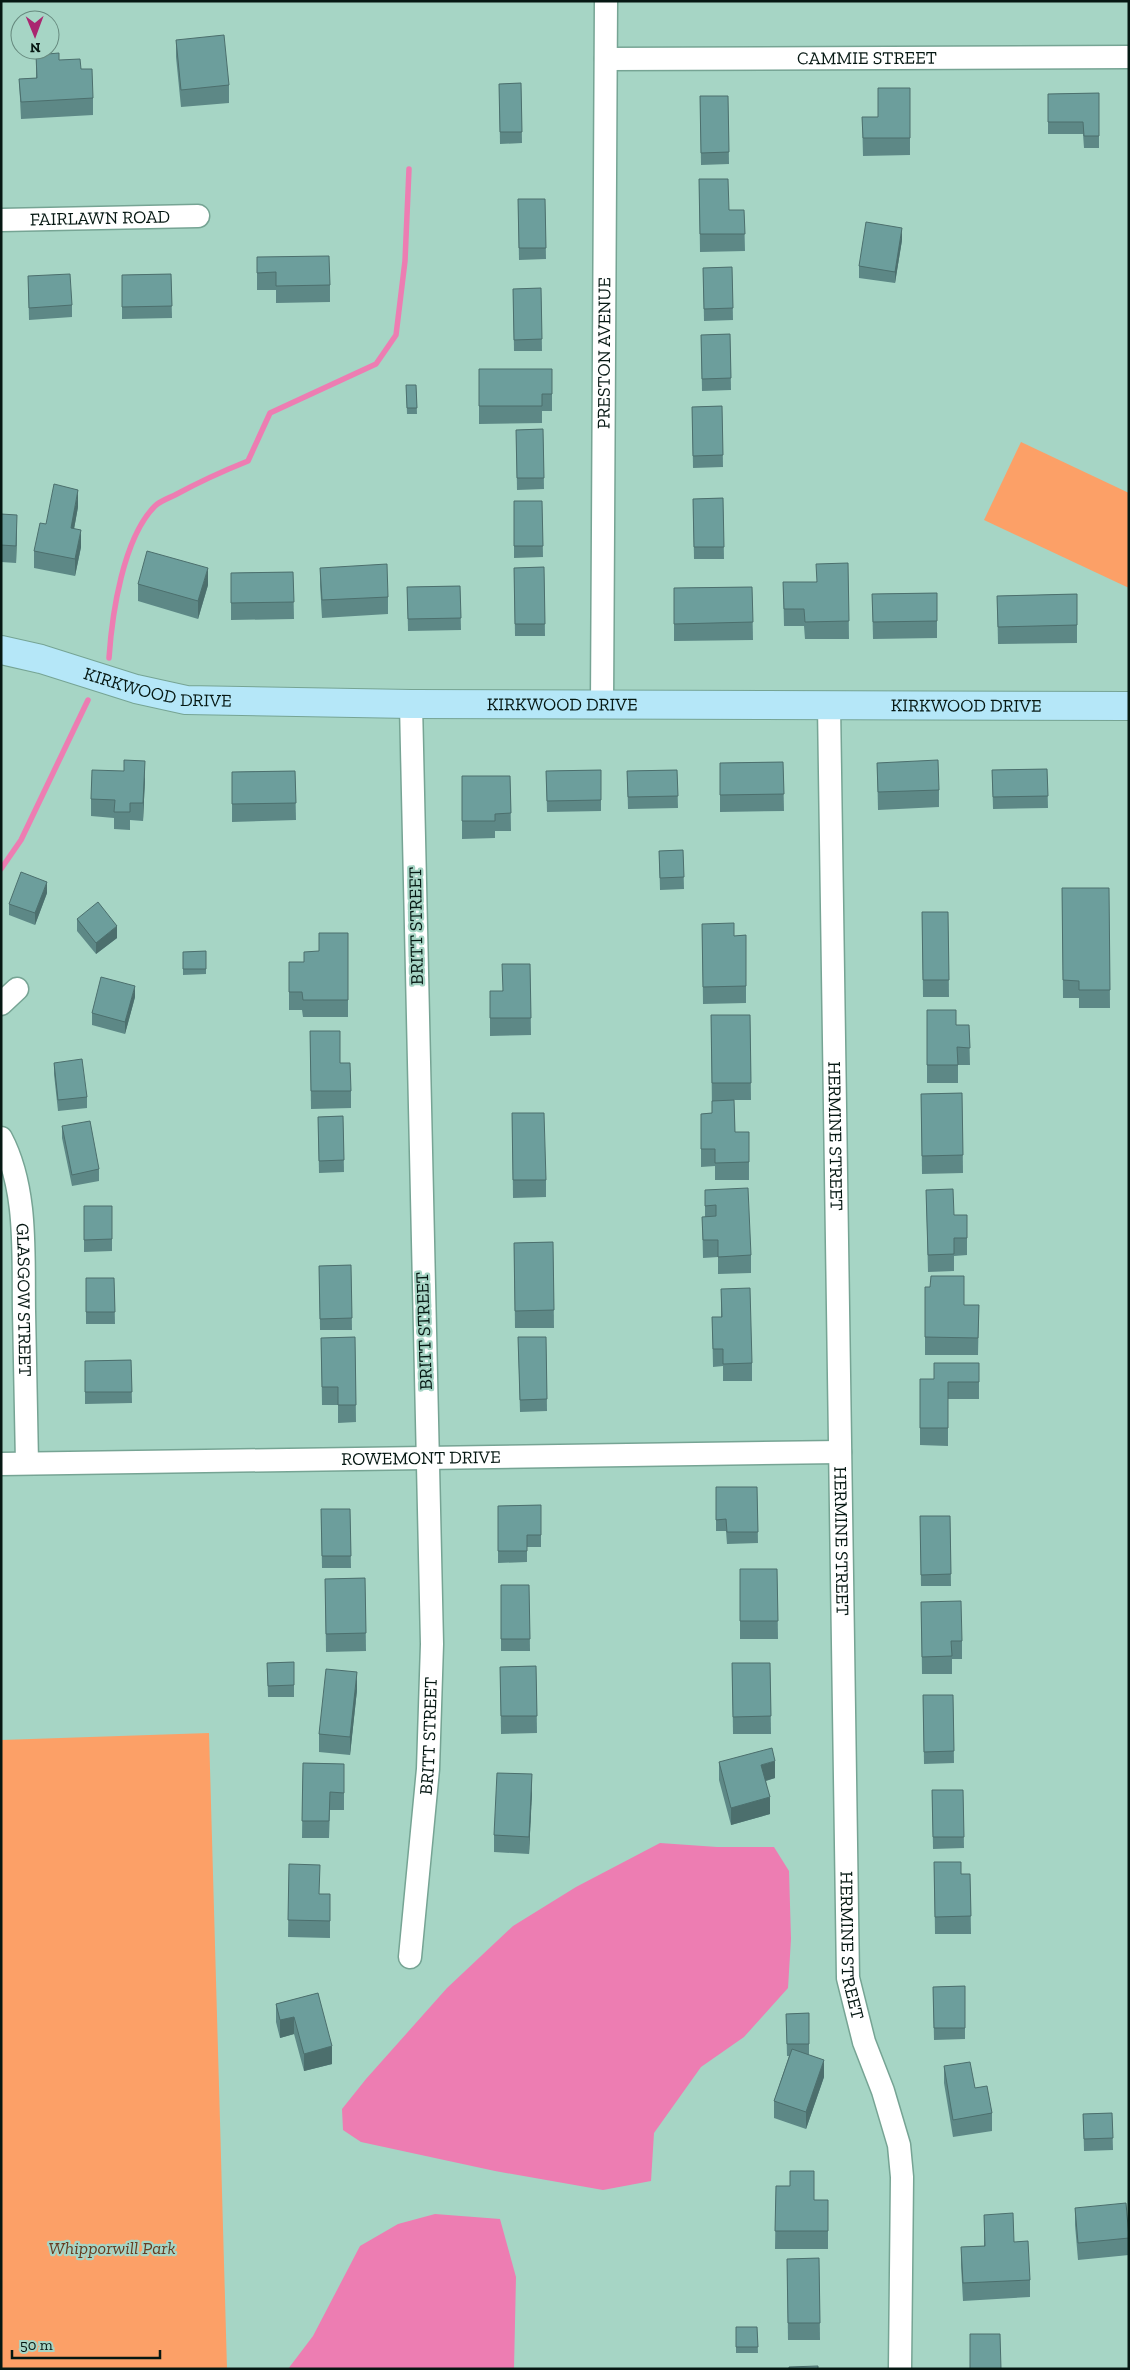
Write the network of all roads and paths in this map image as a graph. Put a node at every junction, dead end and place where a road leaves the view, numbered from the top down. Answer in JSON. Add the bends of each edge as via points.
{"nodes":[{"id":1,"x":606,"y":1,"type":"edge"},
{"id":2,"x":1129,"y":57,"type":"edge"},
{"id":3,"x":606,"y":59,"type":"junction"},
{"id":4,"x":198,"y":216,"type":"dead end"},
{"id":5,"x":1,"y":220,"type":"edge"},
{"id":6,"x":1,"y":650,"type":"edge"},
{"id":7,"x":410,"y":704,"type":"junction"},
{"id":8,"x":602,"y":705,"type":"junction"},
{"id":9,"x":829,"y":705,"type":"junction"},
{"id":10,"x":1129,"y":706,"type":"edge"},
{"id":11,"x":17,"y":989,"type":"dead end"},
{"id":12,"x":1,"y":1004,"type":"edge"},
{"id":13,"x":1,"y":1138,"type":"edge"},
{"id":14,"x":840,"y":1452,"type":"junction"},
{"id":15,"x":428,"y":1459,"type":"junction"},
{"id":16,"x":27,"y":1463,"type":"junction"},
{"id":17,"x":1,"y":1464,"type":"edge"},
{"id":18,"x":410,"y":1957,"type":"dead end"},
{"id":19,"x":900,"y":2369,"type":"edge"}],
"edges":[{"from":1,"to":3,"type":"street","name":"PRESTON AVENUE"},
{"from":2,"to":3,"type":"street","name":"CAMMIE STREET"},
{"from":3,"to":8,"type":"street","name":"PRESTON AVENUE"},
{"from":4,"to":5,"type":"street","name":"FAIRLAWN ROAD"},
{"from":6,"to":7,"type":"street","name":"KIRKWOOD DRIVE","via":[[186,700]]},
{"from":7,"to":8,"type":"street","name":"KIRKWOOD DRIVE"},
{"from":7,"to":15,"type":"street","name":"BRITT STREET"},
{"from":8,"to":9,"type":"street","name":"KIRKWOOD DRIVE"},
{"from":9,"to":10,"type":"street","name":"KIRKWOOD DRIVE"},
{"from":9,"to":14,"type":"street","name":"HERMINE STREET"},
{"from":11,"to":12,"type":"street"},
{"from":13,"to":16,"type":"street","name":"GLASGOW STREET","via":[[8,1151],[17,1188],[23,1234]]},
{"from":14,"to":15,"type":"street","name":"ROWEMONT DRIVE"},
{"from":14,"to":19,"type":"street","name":"HERMINE STREET","via":[[848,1978],[864,2042],[899,2145],[902,2177]]},
{"from":15,"to":16,"type":"street","name":"ROWEMONT DRIVE"},
{"from":15,"to":18,"type":"street","name":"BRITT STREET","via":[[432,1644],[428,1769]]},
{"from":16,"to":17,"type":"street","name":"ROWEMONT DRIVE"}]}
